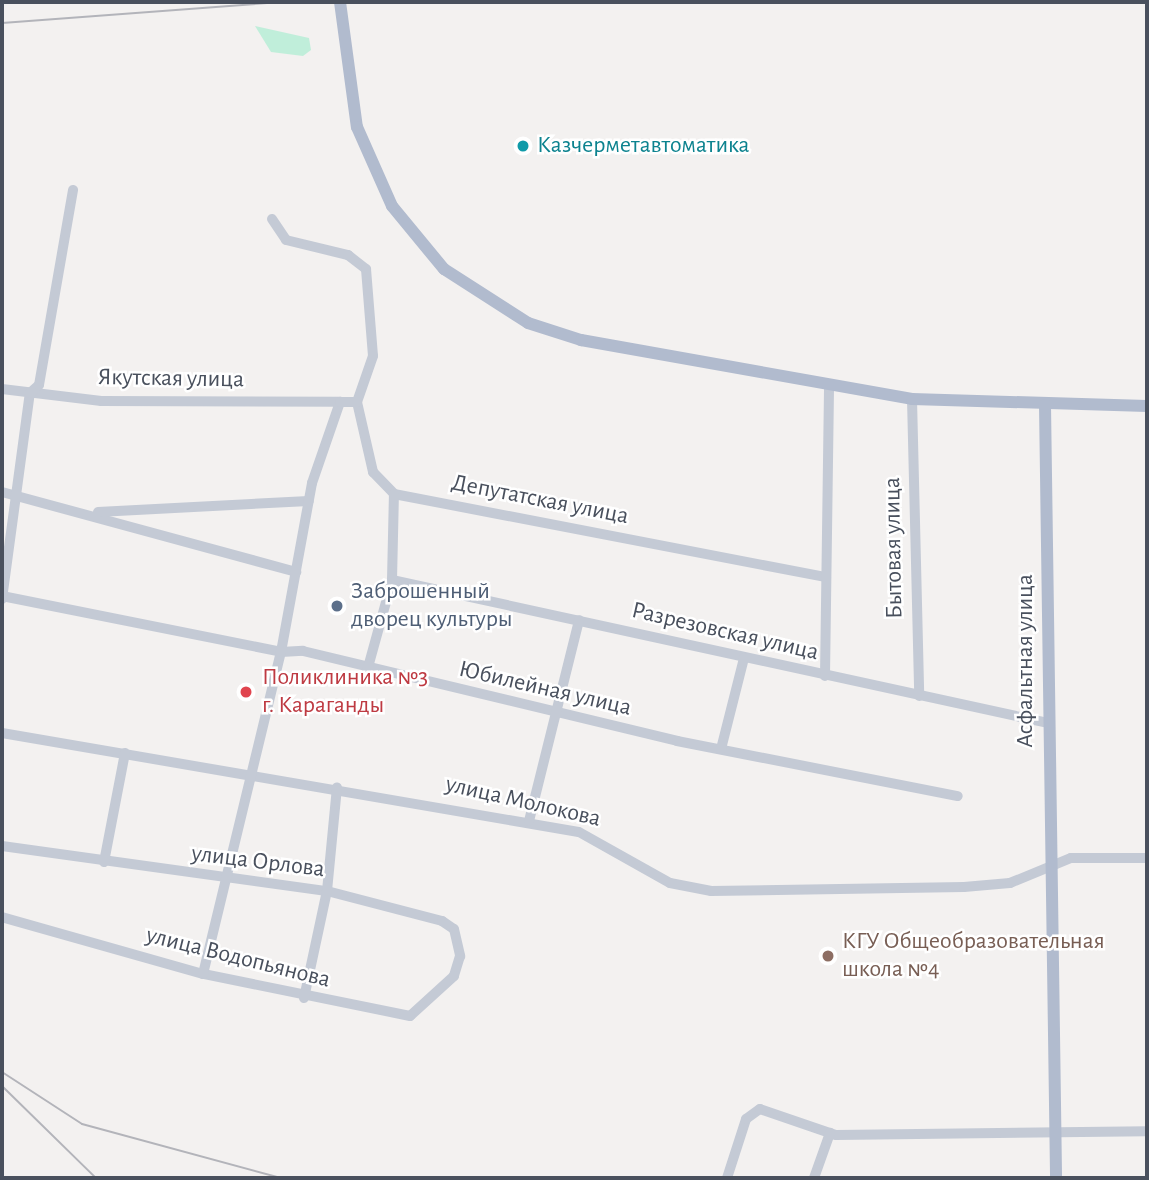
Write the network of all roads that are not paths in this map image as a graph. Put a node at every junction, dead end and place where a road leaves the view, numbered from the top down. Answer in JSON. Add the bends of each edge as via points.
{"nodes":[{"id":1,"x":340,"y":2,"type":"edge"},
{"id":2,"x":73,"y":190,"type":"dead end"},
{"id":3,"x":272,"y":219,"type":"dead end"},
{"id":4,"x":829,"y":387,"type":"junction"},
{"id":5,"x":2,"y":388,"type":"edge"},
{"id":6,"x":30,"y":393,"type":"junction"},
{"id":7,"x":912,"y":399,"type":"junction"},
{"id":8,"x":340,"y":402,"type":"junction"},
{"id":9,"x":357,"y":402,"type":"junction"},
{"id":10,"x":1045,"y":405,"type":"junction"},
{"id":11,"x":1147,"y":406,"type":"edge"},
{"id":12,"x":2,"y":492,"type":"edge"},
{"id":13,"x":394,"y":494,"type":"junction"},
{"id":14,"x":17,"y":495,"type":"junction"},
{"id":15,"x":309,"y":501,"type":"junction"},
{"id":16,"x":90,"y":512,"type":"junction"},
{"id":17,"x":296,"y":572,"type":"junction"},
{"id":18,"x":826,"y":577,"type":"junction"},
{"id":19,"x":392,"y":580,"type":"junction"},
{"id":20,"x":2,"y":597,"type":"edge"},
{"id":21,"x":579,"y":620,"type":"junction"},
{"id":22,"x":281,"y":652,"type":"junction"},
{"id":23,"x":744,"y":658,"type":"junction"},
{"id":24,"x":367,"y":671,"type":"junction"},
{"id":25,"x":825,"y":676,"type":"junction"},
{"id":26,"x":919,"y":696,"type":"junction"},
{"id":27,"x":554,"y":712,"type":"junction"},
{"id":28,"x":1048,"y":723,"type":"junction"},
{"id":29,"x":2,"y":733,"type":"edge"},
{"id":30,"x":721,"y":749,"type":"junction"},
{"id":31,"x":125,"y":753,"type":"junction"},
{"id":32,"x":252,"y":773,"type":"junction"},
{"id":33,"x":337,"y":787,"type":"junction"},
{"id":34,"x":958,"y":796,"type":"dead end"},
{"id":35,"x":529,"y":821,"type":"junction"},
{"id":36,"x":2,"y":846,"type":"edge"},
{"id":37,"x":1147,"y":858,"type":"edge"},
{"id":38,"x":104,"y":862,"type":"junction"},
{"id":39,"x":1048,"y":866,"type":"junction"},
{"id":40,"x":227,"y":880,"type":"junction"},
{"id":41,"x":327,"y":891,"type":"junction"},
{"id":42,"x":2,"y":917,"type":"edge"},
{"id":43,"x":203,"y":974,"type":"junction"},
{"id":44,"x":454,"y":976,"type":"joint"},
{"id":45,"x":304,"y":998,"type":"junction"},
{"id":46,"x":1147,"y":1131,"type":"edge"},
{"id":47,"x":830,"y":1133,"type":"junction"},
{"id":48,"x":1056,"y":1135,"type":"junction"},
{"id":49,"x":727,"y":1178,"type":"edge"},
{"id":50,"x":814,"y":1178,"type":"edge"},
{"id":51,"x":1056,"y":1178,"type":"edge"}],
"edges":[{"from":1,"to":4,"type":"main road","via":[[348,91],[378,180],[432,257],[473,293],[528,323],[581,340]]},
{"from":2,"to":6,"type":"street","via":[[39,385]]},
{"from":3,"to":9,"type":"street","via":[[286,240],[348,254],[366,270],[373,356]]},
{"from":4,"to":7,"type":"main road"},
{"from":4,"to":18,"type":"street"},
{"from":5,"to":6,"type":"street","name":"Якутская улица"},
{"from":6,"to":8,"type":"street","name":"Якутская улица","via":[[102,401]]},
{"from":6,"to":14,"type":"street"},
{"from":7,"to":10,"type":"main road"},
{"from":7,"to":26,"type":"street","name":"Бытовая улица"},
{"from":8,"to":9,"type":"street","name":"Якутская улица"},
{"from":8,"to":15,"type":"street"},
{"from":9,"to":13,"type":"street","via":[[373,472]]},
{"from":10,"to":11,"type":"main road"},
{"from":10,"to":28,"type":"main road","name":"Асфальтная улица"},
{"from":12,"to":14,"type":"street"},
{"from":13,"to":18,"type":"street","name":"Депутатская улица"},
{"from":13,"to":19,"type":"street"},
{"from":14,"to":16,"type":"street"},
{"from":14,"to":20,"type":"street"},
{"from":15,"to":16,"type":"street"},
{"from":15,"to":17,"type":"street"},
{"from":16,"to":17,"type":"street"},
{"from":17,"to":22,"type":"street"},
{"from":18,"to":25,"type":"street"},
{"from":19,"to":21,"type":"street","name":"Разрезовская улица"},
{"from":19,"to":24,"type":"street"},
{"from":20,"to":22,"type":"street","name":"Юбилейная улица"},
{"from":21,"to":23,"type":"street","name":"Разрезовская улица"},
{"from":21,"to":27,"type":"street"},
{"from":22,"to":24,"type":"street","name":"Юбилейная улица","via":[[303,651]]},
{"from":22,"to":32,"type":"street"},
{"from":23,"to":25,"type":"street","name":"Разрезовская улица"},
{"from":23,"to":30,"type":"street"},
{"from":24,"to":27,"type":"street","name":"Юбилейная улица"},
{"from":25,"to":26,"type":"street","name":"Разрезовская улица"},
{"from":26,"to":28,"type":"street","name":"Разрезовская улица"},
{"from":27,"to":30,"type":"street","name":"Юбилейная улица"},
{"from":27,"to":35,"type":"street"},
{"from":28,"to":39,"type":"main road","name":"Асфальтная улица"},
{"from":29,"to":31,"type":"street","name":"улица Молокова"},
{"from":30,"to":34,"type":"street","name":"Юбилейная улица"},
{"from":31,"to":32,"type":"street","name":"улица Молокова"},
{"from":31,"to":38,"type":"street"},
{"from":32,"to":33,"type":"street","name":"улица Молокова"},
{"from":32,"to":40,"type":"street"},
{"from":33,"to":35,"type":"street","name":"улица Молокова"},
{"from":33,"to":41,"type":"street"},
{"from":35,"to":39,"type":"street","name":"улица Молокова","via":[[579,832],[670,883],[711,891],[998,884]]},
{"from":36,"to":38,"type":"street","name":"улица Орлова"},
{"from":37,"to":39,"type":"street","name":"улица Молокова","via":[[1071,858]]},
{"from":38,"to":40,"type":"street","name":"улица Орлова"},
{"from":39,"to":48,"type":"main road","name":"Асфальтная улица"},
{"from":40,"to":41,"type":"street","name":"улица Орлова"},
{"from":40,"to":43,"type":"street"},
{"from":41,"to":44,"type":"street","name":"улица Орлова","via":[[442,920],[460,944]]},
{"from":41,"to":45,"type":"street"},
{"from":42,"to":43,"type":"street","name":"улица Водопьянова"},
{"from":43,"to":45,"type":"street","name":"улица Водопьянова"},
{"from":44,"to":45,"type":"street","name":"улица Водопьянова","via":[[410,1016]]},
{"from":46,"to":48,"type":"street"},
{"from":47,"to":48,"type":"street"},
{"from":47,"to":49,"type":"street","via":[[760,1109],[746,1119]]},
{"from":47,"to":50,"type":"street"},
{"from":48,"to":51,"type":"main road","name":"Асфальтная улица"}]}
